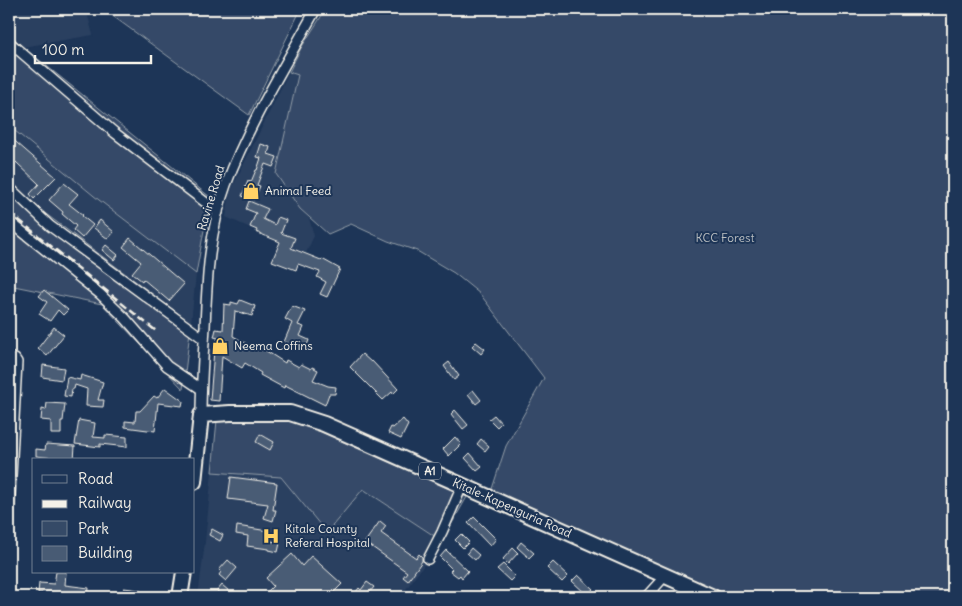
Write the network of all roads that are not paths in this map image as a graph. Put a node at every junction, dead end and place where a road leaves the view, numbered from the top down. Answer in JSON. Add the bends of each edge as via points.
{"nodes":[{"id":1,"x":316,"y":9,"type":"edge"},
{"id":2,"x":9,"y":42,"type":"edge"},
{"id":3,"x":9,"y":187,"type":"edge"},
{"id":4,"x":218,"y":212,"type":"junction"},
{"id":5,"x":9,"y":221,"type":"edge"},
{"id":6,"x":204,"y":339,"type":"junction"},
{"id":7,"x":9,"y":357,"type":"edge"},
{"id":8,"x":201,"y":389,"type":"junction"},
{"id":9,"x":201,"y":415,"type":"junction"},
{"id":10,"x":195,"y":472,"type":"edge"},
{"id":11,"x":462,"y":486,"type":"junction"},
{"id":12,"x":9,"y":514,"type":"edge"},
{"id":13,"x":428,"y":559,"type":"dead end"},
{"id":14,"x":184,"y":574,"type":"edge"},
{"id":15,"x":664,"y":576,"type":"junction"},
{"id":16,"x":180,"y":597,"type":"edge"},
{"id":17,"x":646,"y":597,"type":"edge"},
{"id":18,"x":713,"y":597,"type":"edge"}],
"edges":[{"from":1,"to":4,"type":"street","name":"Ravine Road","via":[[240,153]]},
{"from":2,"to":4,"type":"street","via":[[115,133]]},
{"from":3,"to":6,"type":"street","via":[[50,226]]},
{"from":4,"to":6,"type":"street","name":"Ravine Road","via":[[208,267]]},
{"from":5,"to":8,"type":"street","via":[[100,294],[166,366]]},
{"from":6,"to":8,"type":"street","name":"Ravine Road"},
{"from":7,"to":12,"type":"street","via":[[17,362]]},
{"from":8,"to":9,"type":"street","name":"Ravine Road"},
{"from":9,"to":10,"type":"highway"},
{"from":9,"to":11,"type":"highway","name":"Kitale-Kapenguria Road","number":"A1","via":[[276,412],[298,415]]},
{"from":11,"to":13,"type":"street"},
{"from":11,"to":15,"type":"highway","name":"Kitale-Kapenguria Road","number":"A1"},
{"from":14,"to":16,"type":"highway"},
{"from":15,"to":17,"type":"street"},
{"from":15,"to":18,"type":"highway","name":"Kitale-Kapenguria Road","number":"A1"}]}
